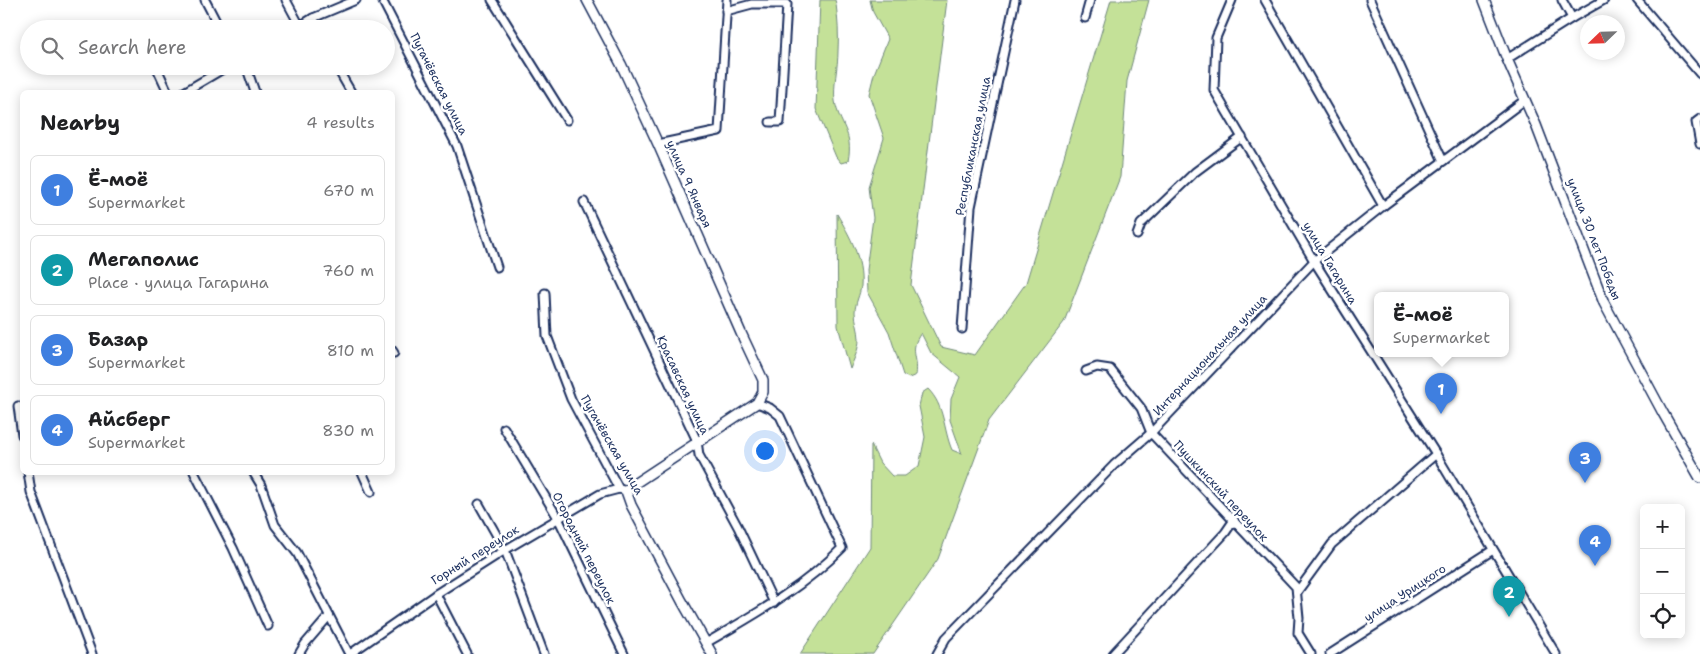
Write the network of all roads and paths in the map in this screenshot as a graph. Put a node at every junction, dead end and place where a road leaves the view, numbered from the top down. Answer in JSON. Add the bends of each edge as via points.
{"nodes":[{"id":1,"x":205,"y":0,"type":"edge"},
{"id":2,"x":286,"y":0,"type":"edge"},
{"id":3,"x":356,"y":0,"type":"edge"},
{"id":4,"x":382,"y":0,"type":"edge"},
{"id":5,"x":492,"y":0,"type":"edge"},
{"id":6,"x":586,"y":0,"type":"edge"},
{"id":7,"x":727,"y":0,"type":"edge"},
{"id":8,"x":1015,"y":0,"type":"edge"},
{"id":9,"x":1090,"y":0,"type":"edge"},
{"id":10,"x":1232,"y":0,"type":"edge"},
{"id":11,"x":1265,"y":0,"type":"edge"},
{"id":12,"x":1370,"y":0,"type":"edge"},
{"id":13,"x":1484,"y":0,"type":"edge"},
{"id":14,"x":1562,"y":0,"type":"edge"},
{"id":15,"x":1604,"y":0,"type":"edge"},
{"id":16,"x":1637,"y":0,"type":"edge"},
{"id":17,"x":726,"y":12,"type":"junction"},
{"id":18,"x":313,"y":18,"type":"joint"},
{"id":19,"x":1085,"y":18,"type":"dead end"},
{"id":20,"x":1572,"y":18,"type":"junction"},
{"id":21,"x":215,"y":20,"type":"edge"},
{"id":22,"x":294,"y":20,"type":"edge"},
{"id":23,"x":310,"y":20,"type":"edge"},
{"id":24,"x":392,"y":20,"type":"edge"},
{"id":25,"x":395,"y":25,"type":"edge"},
{"id":26,"x":1507,"y":59,"type":"junction"},
{"id":27,"x":1700,"y":74,"type":"edge"},
{"id":28,"x":160,"y":75,"type":"edge"},
{"id":29,"x":213,"y":75,"type":"edge"},
{"id":30,"x":249,"y":75,"type":"edge"},
{"id":31,"x":341,"y":75,"type":"edge"},
{"id":32,"x":167,"y":90,"type":"edge"},
{"id":33,"x":187,"y":90,"type":"edge"},
{"id":34,"x":254,"y":90,"type":"edge"},
{"id":35,"x":350,"y":90,"type":"edge"},
{"id":36,"x":1526,"y":100,"type":"junction"},
{"id":37,"x":567,"y":120,"type":"dead end"},
{"id":38,"x":1698,"y":121,"type":"edge"},
{"id":39,"x":770,"y":122,"type":"dead end"},
{"id":40,"x":1242,"y":137,"type":"junction"},
{"id":41,"x":658,"y":144,"type":"junction"},
{"id":42,"x":1700,"y":144,"type":"edge"},
{"id":43,"x":1443,"y":161,"type":"junction"},
{"id":44,"x":584,"y":202,"type":"dead end"},
{"id":45,"x":1383,"y":206,"type":"junction"},
{"id":46,"x":1138,"y":235,"type":"dead end"},
{"id":47,"x":1314,"y":261,"type":"junction"},
{"id":48,"x":497,"y":267,"type":"dead end"},
{"id":49,"x":545,"y":292,"type":"dead end"},
{"id":50,"x":962,"y":328,"type":"dead end"},
{"id":51,"x":1374,"y":356,"type":"edge"},
{"id":52,"x":1375,"y":357,"type":"edge"},
{"id":53,"x":1086,"y":371,"type":"dead end"},
{"id":54,"x":757,"y":403,"type":"junction"},
{"id":55,"x":18,"y":406,"type":"dead end"},
{"id":56,"x":20,"y":420,"type":"edge"},
{"id":57,"x":504,"y":428,"type":"dead end"},
{"id":58,"x":1151,"y":433,"type":"junction"},
{"id":59,"x":697,"y":441,"type":"junction"},
{"id":60,"x":1436,"y":454,"type":"junction"},
{"id":61,"x":28,"y":475,"type":"edge"},
{"id":62,"x":196,"y":475,"type":"edge"},
{"id":63,"x":255,"y":475,"type":"edge"},
{"id":64,"x":363,"y":475,"type":"edge"},
{"id":65,"x":1700,"y":478,"type":"edge"},
{"id":66,"x":623,"y":490,"type":"junction"},
{"id":67,"x":371,"y":492,"type":"dead end"},
{"id":68,"x":478,"y":504,"type":"dead end"},
{"id":69,"x":558,"y":518,"type":"junction"},
{"id":70,"x":1234,"y":520,"type":"junction"},
{"id":71,"x":505,"y":550,"type":"junction"},
{"id":72,"x":1493,"y":550,"type":"junction"},
{"id":73,"x":1297,"y":592,"type":"junction"},
{"id":74,"x":436,"y":594,"type":"junction"},
{"id":75,"x":774,"y":603,"type":"junction"},
{"id":76,"x":329,"y":616,"type":"junction"},
{"id":77,"x":268,"y":626,"type":"dead end"},
{"id":78,"x":706,"y":643,"type":"junction"},
{"id":79,"x":92,"y":654,"type":"edge"},
{"id":80,"x":299,"y":654,"type":"edge"},
{"id":81,"x":349,"y":654,"type":"edge"},
{"id":82,"x":467,"y":654,"type":"edge"},
{"id":83,"x":544,"y":654,"type":"edge"},
{"id":84,"x":624,"y":654,"type":"edge"},
{"id":85,"x":712,"y":654,"type":"edge"},
{"id":86,"x":937,"y":654,"type":"edge"},
{"id":87,"x":1113,"y":654,"type":"edge"},
{"id":88,"x":1311,"y":654,"type":"edge"},
{"id":89,"x":1330,"y":654,"type":"edge"},
{"id":90,"x":1556,"y":654,"type":"edge"}],
"edges":[{"from":1,"to":21,"type":"street"},
{"from":2,"to":22,"type":"street"},
{"from":3,"to":18,"type":"street"},
{"from":4,"to":24,"type":"street","name":"Пугачёвская улица"},
{"from":5,"to":37,"type":"street"},
{"from":6,"to":41,"type":"main road","name":"улица 9 Января","via":[[621,64]]},
{"from":7,"to":17,"type":"street"},
{"from":8,"to":50,"type":"street","name":"Республиканская улица","via":[[971,207]]},
{"from":9,"to":19,"type":"street"},
{"from":10,"to":40,"type":"street","name":"улица Гагарина","via":[[1216,38],[1214,90]]},
{"from":11,"to":45,"type":"street"},
{"from":12,"to":43,"type":"street"},
{"from":13,"to":26,"type":"main road","name":"улица 30 лет Победы"},
{"from":14,"to":20,"type":"street"},
{"from":15,"to":20,"type":"street"},
{"from":16,"to":27,"type":"street"},
{"from":17,"to":39,"type":"street","via":[[752,4],[787,4],[780,122]]},
{"from":17,"to":41,"type":"street","via":[[719,131]]},
{"from":18,"to":23,"type":"street"},
{"from":20,"to":26,"type":"street"},
{"from":25,"to":48,"type":"street","name":"Пугачёвская улица","via":[[457,146]]},
{"from":26,"to":36,"type":"main road","name":"улица 30 лет Победы"},
{"from":28,"to":32,"type":"street"},
{"from":29,"to":33,"type":"street"},
{"from":30,"to":34,"type":"street"},
{"from":31,"to":35,"type":"street"},
{"from":36,"to":43,"type":"street","name":"Интернациональная улица"},
{"from":36,"to":65,"type":"main road","name":"улица 30 лет Победы","via":[[1604,303]]},
{"from":38,"to":42,"type":"street"},
{"from":40,"to":46,"type":"street","via":[[1195,172],[1141,224]]},
{"from":40,"to":47,"type":"street","name":"улица Гагарина"},
{"from":41,"to":54,"type":"main road","name":"улица 9 Января","via":[[763,380],[763,392]]},
{"from":43,"to":45,"type":"street","name":"Интернациональная улица"},
{"from":44,"to":59,"type":"street","name":"Красавская улица"},
{"from":45,"to":47,"type":"street","name":"Интернациональная улица"},
{"from":47,"to":51,"type":"street","name":"улица Гагарина"},
{"from":47,"to":58,"type":"street","name":"Интернациональная улица"},
{"from":49,"to":66,"type":"street","name":"Пугачёвская улица","via":[[547,336],[570,399]]},
{"from":52,"to":60,"type":"street","name":"улица Гагарина"},
{"from":53,"to":58,"type":"street","name":"Пушкинский переулок","via":[[1097,367],[1110,369],[1141,408]]},
{"from":54,"to":59,"type":"main road","name":"Горный переулок"},
{"from":54,"to":75,"type":"street","via":[[780,416],[842,548],[824,567]]},
{"from":55,"to":56,"type":"street"},
{"from":57,"to":69,"type":"street","name":"Огородный переулок"},
{"from":58,"to":70,"type":"street","name":"Пушкинский переулок"},
{"from":58,"to":86,"type":"street","name":"Интернациональная улица","via":[[1114,465],[946,638]]},
{"from":59,"to":66,"type":"main road","name":"Горный переулок"},
{"from":59,"to":75,"type":"street","name":"Красавская улица","via":[[699,455]]},
{"from":60,"to":72,"type":"street","name":"улица Гагарина"},
{"from":60,"to":73,"type":"street","via":[[1332,544]]},
{"from":61,"to":79,"type":"street","via":[[31,492]]},
{"from":62,"to":77,"type":"street"},
{"from":63,"to":76,"type":"street","via":[[275,526],[297,553]]},
{"from":64,"to":67,"type":"street"},
{"from":66,"to":69,"type":"street","name":"Горный переулок","via":[[600,494]]},
{"from":66,"to":78,"type":"main road","name":"Пугачёвская улица"},
{"from":68,"to":71,"type":"street"},
{"from":69,"to":71,"type":"street","name":"Горный переулок"},
{"from":69,"to":84,"type":"street","name":"Огородный переулок"},
{"from":70,"to":73,"type":"street","name":"Пушкинский переулок","via":[[1296,587]]},
{"from":70,"to":87,"type":"street","via":[[1226,533]]},
{"from":71,"to":74,"type":"street","name":"Горный переулок"},
{"from":71,"to":83,"type":"street"},
{"from":72,"to":89,"type":"street","name":"улица Урицкого"},
{"from":72,"to":90,"type":"street","name":"улица Гагарина"},
{"from":73,"to":88,"type":"street","via":[[1298,634]]},
{"from":74,"to":81,"type":"street","name":"Горный переулок"},
{"from":74,"to":82,"type":"street"},
{"from":75,"to":78,"type":"street"},
{"from":76,"to":80,"type":"street"},
{"from":76,"to":81,"type":"street"},
{"from":78,"to":85,"type":"main road","name":"Пугачёвская улица"}]}
